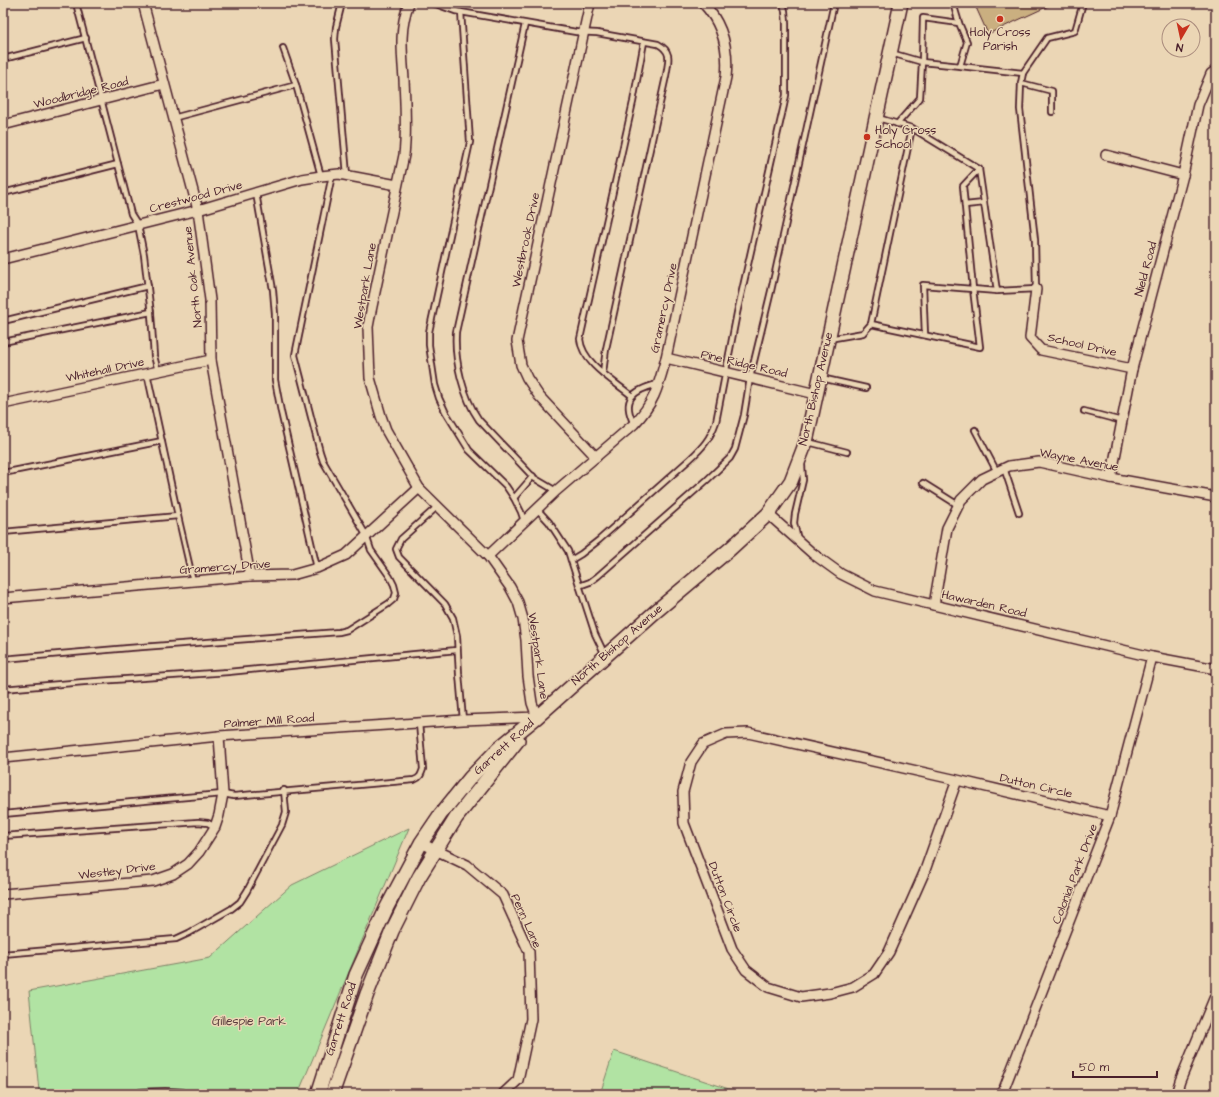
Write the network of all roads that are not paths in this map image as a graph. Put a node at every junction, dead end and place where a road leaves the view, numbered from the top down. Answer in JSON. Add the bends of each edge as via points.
{"nodes":[{"id":1,"x":76,"y":3,"type":"edge"},
{"id":2,"x":143,"y":3,"type":"edge"},
{"id":3,"x":342,"y":3,"type":"edge"},
{"id":4,"x":409,"y":3,"type":"edge"},
{"id":5,"x":433,"y":3,"type":"edge"},
{"id":6,"x":590,"y":3,"type":"edge"},
{"id":7,"x":703,"y":3,"type":"edge"},
{"id":8,"x":782,"y":3,"type":"edge"},
{"id":9,"x":834,"y":3,"type":"edge"},
{"id":10,"x":901,"y":3,"type":"edge"},
{"id":11,"x":953,"y":3,"type":"edge"},
{"id":12,"x":1083,"y":3,"type":"edge"},
{"id":13,"x":461,"y":12,"type":"junction"},
{"id":14,"x":959,"y":23,"type":"junction"},
{"id":15,"x":525,"y":24,"type":"junction"},
{"id":16,"x":583,"y":32,"type":"junction"},
{"id":17,"x":86,"y":38,"type":"junction"},
{"id":18,"x":644,"y":42,"type":"junction"},
{"id":19,"x":283,"y":48,"type":"dead end"},
{"id":20,"x":890,"y":53,"type":"junction"},
{"id":21,"x":3,"y":59,"type":"edge"},
{"id":22,"x":922,"y":62,"type":"junction"},
{"id":23,"x":960,"y":66,"type":"junction"},
{"id":24,"x":1216,"y":70,"type":"edge"},
{"id":25,"x":1023,"y":73,"type":"junction"},
{"id":26,"x":1021,"y":83,"type":"junction"},
{"id":27,"x":164,"y":84,"type":"junction"},
{"id":28,"x":296,"y":86,"type":"junction"},
{"id":29,"x":102,"y":100,"type":"junction"},
{"id":30,"x":1052,"y":112,"type":"dead end"},
{"id":31,"x":876,"y":117,"type":"junction"},
{"id":32,"x":173,"y":118,"type":"junction"},
{"id":33,"x":898,"y":124,"type":"junction"},
{"id":34,"x":3,"y":125,"type":"edge"},
{"id":35,"x":912,"y":128,"type":"junction"},
{"id":36,"x":1106,"y":155,"type":"dead end"},
{"id":37,"x":118,"y":164,"type":"junction"},
{"id":38,"x":979,"y":169,"type":"junction"},
{"id":39,"x":332,"y":175,"type":"junction"},
{"id":40,"x":1183,"y":175,"type":"junction"},
{"id":41,"x":321,"y":176,"type":"junction"},
{"id":42,"x":347,"y":176,"type":"junction"},
{"id":43,"x":397,"y":185,"type":"junction"},
{"id":44,"x":3,"y":193,"type":"edge"},
{"id":45,"x":256,"y":193,"type":"junction"},
{"id":46,"x":984,"y":203,"type":"junction"},
{"id":47,"x":965,"y":205,"type":"junction"},
{"id":48,"x":198,"y":210,"type":"junction"},
{"id":49,"x":138,"y":224,"type":"junction"},
{"id":50,"x":3,"y":259,"type":"edge"},
{"id":51,"x":148,"y":286,"type":"junction"},
{"id":52,"x":973,"y":289,"type":"junction"},
{"id":53,"x":1036,"y":289,"type":"junction"},
{"id":54,"x":997,"y":291,"type":"junction"},
{"id":55,"x":151,"y":312,"type":"junction"},
{"id":56,"x":3,"y":321,"type":"edge"},
{"id":57,"x":871,"y":324,"type":"junction"},
{"id":58,"x":925,"y":335,"type":"junction"},
{"id":59,"x":828,"y":340,"type":"junction"},
{"id":60,"x":3,"y":342,"type":"edge"},
{"id":61,"x":666,"y":358,"type":"junction"},
{"id":62,"x":211,"y":360,"type":"junction"},
{"id":63,"x":1132,"y":369,"type":"junction"},
{"id":64,"x":158,"y":371,"type":"junction"},
{"id":65,"x":725,"y":372,"type":"junction"},
{"id":66,"x":147,"y":373,"type":"junction"},
{"id":67,"x":603,"y":373,"type":"junction"},
{"id":68,"x":820,"y":377,"type":"junction"},
{"id":69,"x":750,"y":378,"type":"junction"},
{"id":70,"x":659,"y":384,"type":"junction"},
{"id":71,"x":866,"y":388,"type":"dead end"},
{"id":72,"x":816,"y":394,"type":"junction"},
{"id":73,"x":632,"y":396,"type":"junction"},
{"id":74,"x":3,"y":404,"type":"edge"},
{"id":75,"x":1084,"y":411,"type":"dead end"},
{"id":76,"x":1122,"y":421,"type":"junction"},
{"id":77,"x":634,"y":424,"type":"junction"},
{"id":78,"x":975,"y":430,"type":"dead end"},
{"id":79,"x":162,"y":441,"type":"junction"},
{"id":80,"x":804,"y":447,"type":"junction"},
{"id":81,"x":847,"y":452,"type":"dead end"},
{"id":82,"x":596,"y":457,"type":"junction"},
{"id":83,"x":1000,"y":470,"type":"junction"},
{"id":84,"x":3,"y":473,"type":"edge"},
{"id":85,"x":532,"y":476,"type":"junction"},
{"id":86,"x":1111,"y":478,"type":"junction"},
{"id":87,"x":923,"y":483,"type":"dead end"},
{"id":88,"x":419,"y":488,"type":"junction"},
{"id":89,"x":556,"y":492,"type":"junction"},
{"id":90,"x":1216,"y":497,"type":"edge"},
{"id":91,"x":514,"y":498,"type":"junction"},
{"id":92,"x":958,"y":505,"type":"junction"},
{"id":93,"x":438,"y":506,"type":"junction"},
{"id":94,"x":537,"y":509,"type":"junction"},
{"id":95,"x":768,"y":514,"type":"junction"},
{"id":96,"x":1019,"y":514,"type":"dead end"},
{"id":97,"x":178,"y":516,"type":"junction"},
{"id":98,"x":524,"y":522,"type":"junction"},
{"id":99,"x":3,"y":532,"type":"edge"},
{"id":100,"x":367,"y":536,"type":"junction"},
{"id":101,"x":799,"y":541,"type":"junction"},
{"id":102,"x":488,"y":556,"type":"junction"},
{"id":103,"x":571,"y":560,"type":"junction"},
{"id":104,"x":317,"y":568,"type":"junction"},
{"id":105,"x":250,"y":576,"type":"junction"},
{"id":106,"x":193,"y":581,"type":"junction"},
{"id":107,"x":579,"y":586,"type":"junction"},
{"id":108,"x":3,"y":598,"type":"edge"},
{"id":109,"x":934,"y":605,"type":"junction"},
{"id":110,"x":458,"y":650,"type":"junction"},
{"id":111,"x":605,"y":656,"type":"junction"},
{"id":112,"x":1152,"y":657,"type":"junction"},
{"id":113,"x":3,"y":659,"type":"edge"},
{"id":114,"x":1216,"y":669,"type":"edge"},
{"id":115,"x":3,"y":689,"type":"edge"},
{"id":116,"x":537,"y":717,"type":"junction"},
{"id":117,"x":463,"y":720,"type":"junction"},
{"id":118,"x":419,"y":723,"type":"junction"},
{"id":119,"x":218,"y":736,"type":"junction"},
{"id":120,"x":3,"y":758,"type":"edge"},
{"id":121,"x":957,"y":780,"type":"junction"},
{"id":122,"x":284,"y":790,"type":"junction"},
{"id":123,"x":223,"y":794,"type":"junction"},
{"id":124,"x":3,"y":814,"type":"edge"},
{"id":125,"x":1110,"y":816,"type":"junction"},
{"id":126,"x":215,"y":827,"type":"junction"},
{"id":127,"x":3,"y":836,"type":"edge"},
{"id":128,"x":421,"y":842,"type":"junction"},
{"id":129,"x":436,"y":849,"type":"junction"},
{"id":130,"x":3,"y":894,"type":"edge"},
{"id":131,"x":3,"y":954,"type":"edge"},
{"id":132,"x":1216,"y":994,"type":"edge"},
{"id":133,"x":141,"y":1094,"type":"edge"},
{"id":134,"x":182,"y":1094,"type":"edge"},
{"id":135,"x":318,"y":1094,"type":"edge"},
{"id":136,"x":332,"y":1094,"type":"edge"},
{"id":137,"x":503,"y":1094,"type":"edge"},
{"id":138,"x":1002,"y":1094,"type":"edge"},
{"id":139,"x":1176,"y":1094,"type":"edge"}],
"edges":[{"from":1,"to":17,"type":"lane"},
{"from":2,"to":27,"type":"street","name":"North Oak Avenue"},
{"from":3,"to":42,"type":"lane","via":[[335,39]]},
{"from":4,"to":43,"type":"street","name":"Westpark Lane","via":[[401,33],[406,140]]},
{"from":5,"to":13,"type":"lane"},
{"from":6,"to":16,"type":"street","name":"Westbrook Drive"},
{"from":7,"to":61,"type":"street","name":"Gramercy Drive","via":[[717,20],[722,32],[727,72]]},
{"from":8,"to":65,"type":"lane","via":[[786,23],[786,95]]},
{"from":9,"to":69,"type":"lane"},
{"from":10,"to":20,"type":"main road","name":"North Bishop Avenue"},
{"from":11,"to":14,"type":"lane"},
{"from":12,"to":25,"type":"lane","via":[[1075,30],[1047,38]]},
{"from":13,"to":15,"type":"lane"},
{"from":13,"to":91,"type":"lane","via":[[470,142],[429,332],[430,345],[435,385],[445,411],[469,450],[506,486]]},
{"from":14,"to":22,"type":"lane","via":[[923,18]]},
{"from":14,"to":23,"type":"lane","via":[[967,42]]},
{"from":15,"to":16,"type":"lane"},
{"from":15,"to":85,"type":"lane","via":[[456,332],[456,357],[473,411]]},
{"from":16,"to":18,"type":"lane"},
{"from":16,"to":82,"type":"street","name":"Westbrook Drive","via":[[517,341],[521,365],[539,396]]},
{"from":17,"to":21,"type":"lane"},
{"from":17,"to":29,"type":"lane"},
{"from":18,"to":67,"type":"lane","via":[[580,339],[589,361]]},
{"from":18,"to":67,"type":"lane","via":[[664,47],[669,58]]},
{"from":19,"to":28,"type":"lane"},
{"from":20,"to":22,"type":"lane"},
{"from":20,"to":31,"type":"main road","name":"North Bishop Avenue"},
{"from":22,"to":23,"type":"lane"},
{"from":22,"to":33,"type":"lane","via":[[920,98]]},
{"from":23,"to":25,"type":"lane"},
{"from":24,"to":40,"type":"street","name":"Nield Road","via":[[1211,74],[1198,105]]},
{"from":25,"to":26,"type":"lane"},
{"from":26,"to":30,"type":"lane","via":[[1052,91]]},
{"from":26,"to":53,"type":"lane","via":[[1020,109],[1035,240]]},
{"from":27,"to":29,"type":"street","name":"Woodbridge Road"},
{"from":27,"to":32,"type":"street","name":"North Oak Avenue"},
{"from":28,"to":32,"type":"lane"},
{"from":28,"to":41,"type":"lane"},
{"from":29,"to":34,"type":"street","name":"Woodbridge Road"},
{"from":29,"to":37,"type":"lane"},
{"from":31,"to":33,"type":"lane"},
{"from":31,"to":59,"type":"main road","name":"North Bishop Avenue"},
{"from":32,"to":48,"type":"street","name":"North Oak Avenue"},
{"from":33,"to":35,"type":"lane"},
{"from":35,"to":38,"type":"lane"},
{"from":35,"to":57,"type":"lane"},
{"from":36,"to":40,"type":"street"},
{"from":37,"to":44,"type":"lane"},
{"from":37,"to":49,"type":"lane","via":[[131,214]]},
{"from":38,"to":46,"type":"lane"},
{"from":38,"to":47,"type":"lane","via":[[963,186]]},
{"from":39,"to":41,"type":"street","name":"Crestwood Drive"},
{"from":39,"to":42,"type":"street","name":"Crestwood Drive"},
{"from":39,"to":100,"type":"lane","via":[[295,355],[323,461]]},
{"from":40,"to":63,"type":"street","name":"Nield Road"},
{"from":41,"to":45,"type":"street","name":"Crestwood Drive"},
{"from":42,"to":43,"type":"street","name":"Crestwood Drive"},
{"from":43,"to":88,"type":"street","name":"Westpark Lane","via":[[370,312],[370,378],[386,430]]},
{"from":45,"to":48,"type":"street","name":"Crestwood Drive"},
{"from":45,"to":104,"type":"lane","via":[[273,290],[275,380]]},
{"from":46,"to":47,"type":"lane"},
{"from":46,"to":54,"type":"lane"},
{"from":47,"to":52,"type":"lane"},
{"from":48,"to":49,"type":"street","name":"Crestwood Drive"},
{"from":48,"to":62,"type":"street","name":"North Oak Avenue","via":[[210,300]]},
{"from":49,"to":50,"type":"street","name":"Crestwood Drive"},
{"from":49,"to":51,"type":"lane"},
{"from":51,"to":55,"type":"lane"},
{"from":51,"to":56,"type":"lane"},
{"from":52,"to":54,"type":"lane"},
{"from":52,"to":58,"type":"lane","via":[[923,285]]},
{"from":52,"to":58,"type":"lane","via":[[980,347]]},
{"from":53,"to":54,"type":"lane"},
{"from":53,"to":63,"type":"street","name":"School Drive","via":[[1030,338],[1041,350]]},
{"from":55,"to":60,"type":"lane"},
{"from":55,"to":64,"type":"lane","via":[[154,356]]},
{"from":57,"to":58,"type":"lane"},
{"from":57,"to":59,"type":"lane","via":[[863,334]]},
{"from":59,"to":68,"type":"main road","name":"North Bishop Avenue"},
{"from":61,"to":65,"type":"street","name":"Pine Ridge Road"},
{"from":61,"to":70,"type":"street","name":"Gramercy Drive"},
{"from":62,"to":64,"type":"street","name":"Whitehall Drive"},
{"from":62,"to":105,"type":"street","name":"North Oak Avenue"},
{"from":63,"to":76,"type":"street","name":"Nield Road"},
{"from":64,"to":66,"type":"street","name":"Whitehall Drive"},
{"from":65,"to":69,"type":"street","name":"Pine Ridge Road"},
{"from":65,"to":103,"type":"lane","via":[[716,422],[703,447],[599,540]]},
{"from":66,"to":74,"type":"street","name":"Whitehall Drive"},
{"from":66,"to":79,"type":"lane"},
{"from":67,"to":73,"type":"lane"},
{"from":68,"to":71,"type":"lane"},
{"from":68,"to":72,"type":"main road","name":"North Bishop Avenue"},
{"from":69,"to":72,"type":"street","name":"Pine Ridge Road"},
{"from":69,"to":107,"type":"lane","via":[[738,440],[730,458],[598,576]]},
{"from":70,"to":73,"type":"lane","via":[[638,391]]},
{"from":70,"to":77,"type":"street","name":"Gramercy Drive","via":[[654,398]]},
{"from":72,"to":80,"type":"main road","name":"North Bishop Avenue"},
{"from":73,"to":77,"type":"lane","via":[[628,414]]},
{"from":75,"to":76,"type":"lane"},
{"from":76,"to":86,"type":"street","name":"Nield Road"},
{"from":77,"to":82,"type":"street","name":"Gramercy Drive"},
{"from":78,"to":83,"type":"lane"},
{"from":79,"to":84,"type":"lane"},
{"from":79,"to":97,"type":"lane"},
{"from":80,"to":81,"type":"lane"},
{"from":80,"to":95,"type":"main road","name":"North Bishop Avenue","via":[[791,481]]},
{"from":80,"to":101,"type":"lane","via":[[803,480],[794,523]]},
{"from":82,"to":89,"type":"street","name":"Gramercy Drive"},
{"from":83,"to":86,"type":"street","name":"Wayne Avenue","via":[[1009,466],[1040,462]]},
{"from":83,"to":92,"type":"street","name":"Wayne Avenue","via":[[982,479]]},
{"from":83,"to":96,"type":"lane"},
{"from":85,"to":89,"type":"lane"},
{"from":85,"to":91,"type":"lane"},
{"from":86,"to":90,"type":"street","name":"Wayne Avenue"},
{"from":87,"to":92,"type":"lane"},
{"from":88,"to":93,"type":"street","name":"Westpark Lane"},
{"from":88,"to":100,"type":"street","name":"Gramercy Drive"},
{"from":89,"to":94,"type":"street","name":"Gramercy Drive"},
{"from":91,"to":98,"type":"lane"},
{"from":92,"to":109,"type":"street","name":"Wayne Avenue","via":[[947,528]]},
{"from":93,"to":102,"type":"street","name":"Westpark Lane"},
{"from":93,"to":110,"type":"lane","via":[[401,539],[396,548],[400,557],[445,604],[453,618]]},
{"from":94,"to":98,"type":"street","name":"Gramercy Drive"},
{"from":94,"to":103,"type":"lane","via":[[559,537]]},
{"from":95,"to":101,"type":"street","name":"Hawarden Road"},
{"from":95,"to":111,"type":"main road","name":"North Bishop Avenue"},
{"from":97,"to":99,"type":"lane"},
{"from":97,"to":106,"type":"lane"},
{"from":98,"to":102,"type":"street","name":"Gramercy Drive"},
{"from":100,"to":104,"type":"street","name":"Gramercy Drive","via":[[346,555]]},
{"from":100,"to":113,"type":"lane","via":[[396,593],[388,604],[347,630]]},
{"from":101,"to":109,"type":"street","name":"Hawarden Road","via":[[841,574],[875,591]]},
{"from":102,"to":116,"type":"street","name":"Westpark Lane","via":[[510,587],[523,618],[528,676],[532,704]]},
{"from":103,"to":107,"type":"lane"},
{"from":104,"to":105,"type":"street","name":"Gramercy Drive","via":[[292,575]]},
{"from":105,"to":106,"type":"street","name":"Gramercy Drive"},
{"from":106,"to":108,"type":"street","name":"Gramercy Drive"},
{"from":107,"to":111,"type":"lane"},
{"from":109,"to":112,"type":"street","name":"Hawarden Road"},
{"from":110,"to":115,"type":"lane","via":[[228,672]]},
{"from":110,"to":117,"type":"lane"},
{"from":111,"to":116,"type":"main road","name":"North Bishop Avenue"},
{"from":112,"to":114,"type":"street","name":"Hawarden Road"},
{"from":112,"to":125,"type":"street","name":"Colonial Park Drive"},
{"from":116,"to":117,"type":"street","name":"Palmer Mill Road"},
{"from":116,"to":128,"type":"main road","name":"Garrett Road","via":[[499,748],[470,778]]},
{"from":116,"to":129,"type":"main road","name":"Garrett Road","via":[[456,818]]},
{"from":117,"to":118,"type":"street","name":"Palmer Mill Road"},
{"from":118,"to":119,"type":"street","name":"Palmer Mill Road"},
{"from":118,"to":122,"type":"lane","via":[[423,769],[421,775],[414,780]]},
{"from":119,"to":120,"type":"street","name":"Palmer Mill Road"},
{"from":119,"to":123,"type":"street","name":"Westley Drive"},
{"from":121,"to":121,"type":"street","name":"Dutton Circle","via":[[748,733],[726,734],[703,744],[691,762],[683,792],[684,823],[732,949],[746,970],[768,987],[801,997],[854,987],[874,974],[889,952],[924,873]]},
{"from":121,"to":125,"type":"street","name":"Dutton Circle"},
{"from":122,"to":123,"type":"lane","via":[[234,796]]},
{"from":122,"to":131,"type":"lane","via":[[286,812],[282,825],[240,902],[225,912],[176,939]]},
{"from":123,"to":124,"type":"lane"},
{"from":123,"to":126,"type":"street","name":"Westley Drive"},
{"from":125,"to":138,"type":"street","name":"Colonial Park Drive"},
{"from":126,"to":127,"type":"lane","via":[[198,822]]},
{"from":126,"to":130,"type":"street","name":"Westley Drive","via":[[199,852],[188,864],[173,874],[153,880]]},
{"from":128,"to":129,"type":"street","name":"Penn Lane"},
{"from":128,"to":135,"type":"main road","name":"Garrett Road","via":[[356,974]]},
{"from":129,"to":136,"type":"main road","name":"Garrett Road","via":[[392,931]]},
{"from":129,"to":137,"type":"street","name":"Penn Lane","via":[[467,865],[502,895],[529,952],[531,1019],[518,1080]]},
{"from":132,"to":139,"type":"street"},
{"from":133,"to":134,"type":"street"}]}
